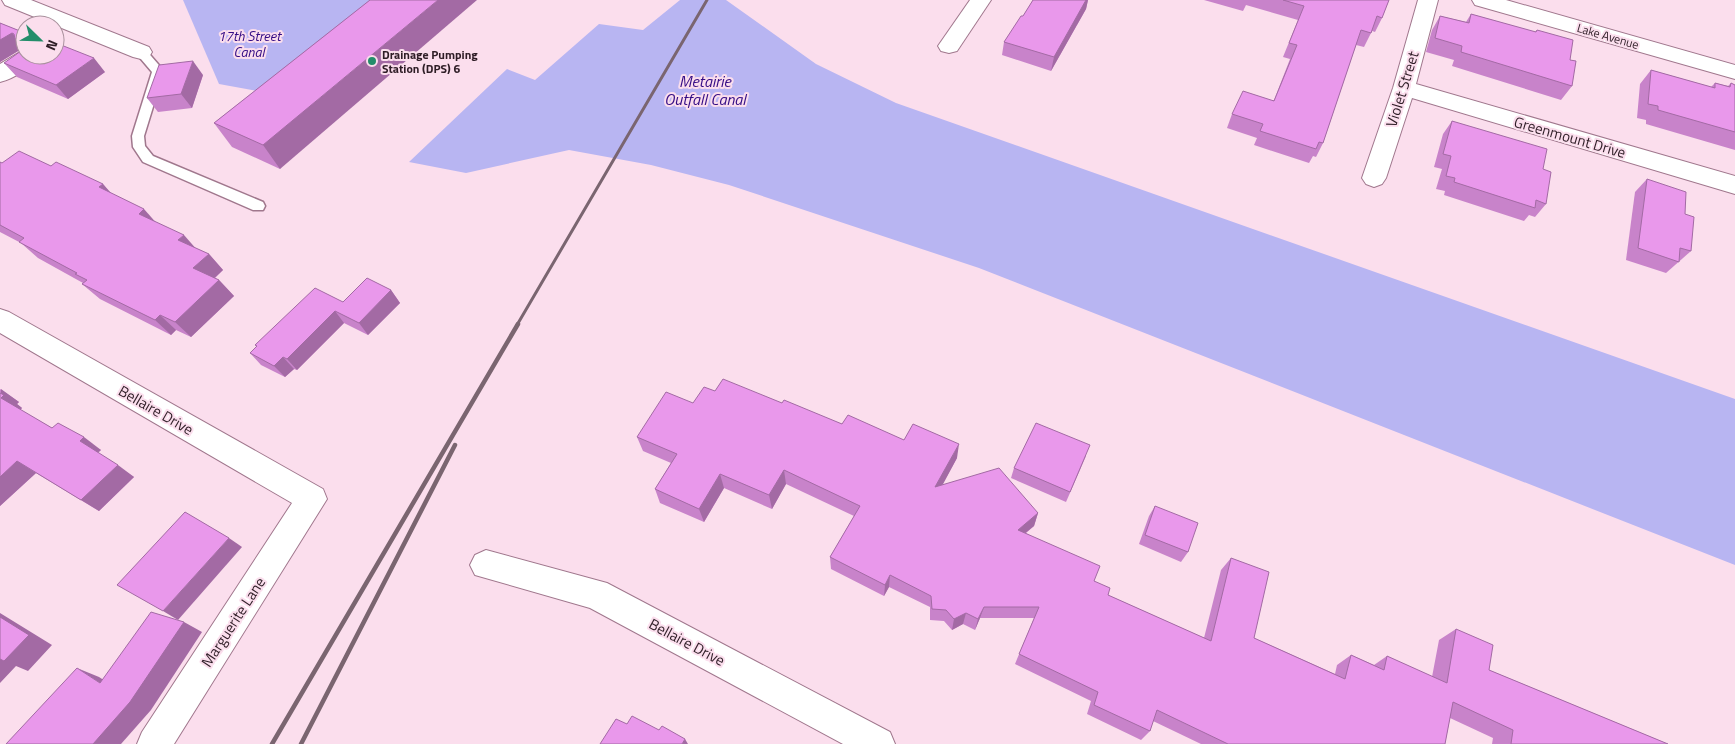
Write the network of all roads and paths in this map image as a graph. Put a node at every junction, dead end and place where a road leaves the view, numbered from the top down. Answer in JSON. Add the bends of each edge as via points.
{"nodes":[{"id":1,"x":12,"y":0,"type":"edge"},
{"id":2,"x":980,"y":0,"type":"edge"},
{"id":3,"x":1428,"y":0,"type":"edge"},
{"id":4,"x":1482,"y":0,"type":"edge"},
{"id":5,"x":73,"y":25,"type":"junction"},
{"id":6,"x":65,"y":30,"type":"edge"},
{"id":7,"x":948,"y":46,"type":"dead end"},
{"id":8,"x":141,"y":52,"type":"joint"},
{"id":9,"x":15,"y":64,"type":"edge"},
{"id":10,"x":1735,"y":72,"type":"edge"},
{"id":11,"x":0,"y":74,"type":"edge"},
{"id":12,"x":1404,"y":88,"type":"junction"},
{"id":13,"x":1374,"y":178,"type":"dead end"},
{"id":14,"x":1735,"y":185,"type":"edge"},
{"id":15,"x":258,"y":206,"type":"dead end"},
{"id":16,"x":0,"y":320,"type":"edge"},
{"id":17,"x":312,"y":499,"type":"joint"},
{"id":18,"x":486,"y":565,"type":"dead end"},
{"id":19,"x":869,"y":742,"type":"edge"},
{"id":20,"x":154,"y":744,"type":"edge"}],
"edges":[{"from":1,"to":5,"type":"street"},
{"from":2,"to":7,"type":"street"},
{"from":3,"to":12,"type":"street","name":"Violet Street"},
{"from":4,"to":10,"type":"street","name":"Lake Avenue"},
{"from":5,"to":6,"type":"street"},
{"from":5,"to":8,"type":"street"},
{"from":8,"to":15,"type":"lane","via":[[158,71],[138,136],[139,147],[148,159]]},
{"from":9,"to":11,"type":"street"},
{"from":12,"to":13,"type":"street","name":"Violet Street"},
{"from":12,"to":14,"type":"street","name":"Greenmount Drive"},
{"from":16,"to":17,"type":"street","name":"Bellaire Drive"},
{"from":17,"to":20,"type":"street","name":"Marguerite Lane"},
{"from":18,"to":19,"type":"street","name":"Bellaire Drive","via":[[596,594]]}]}
